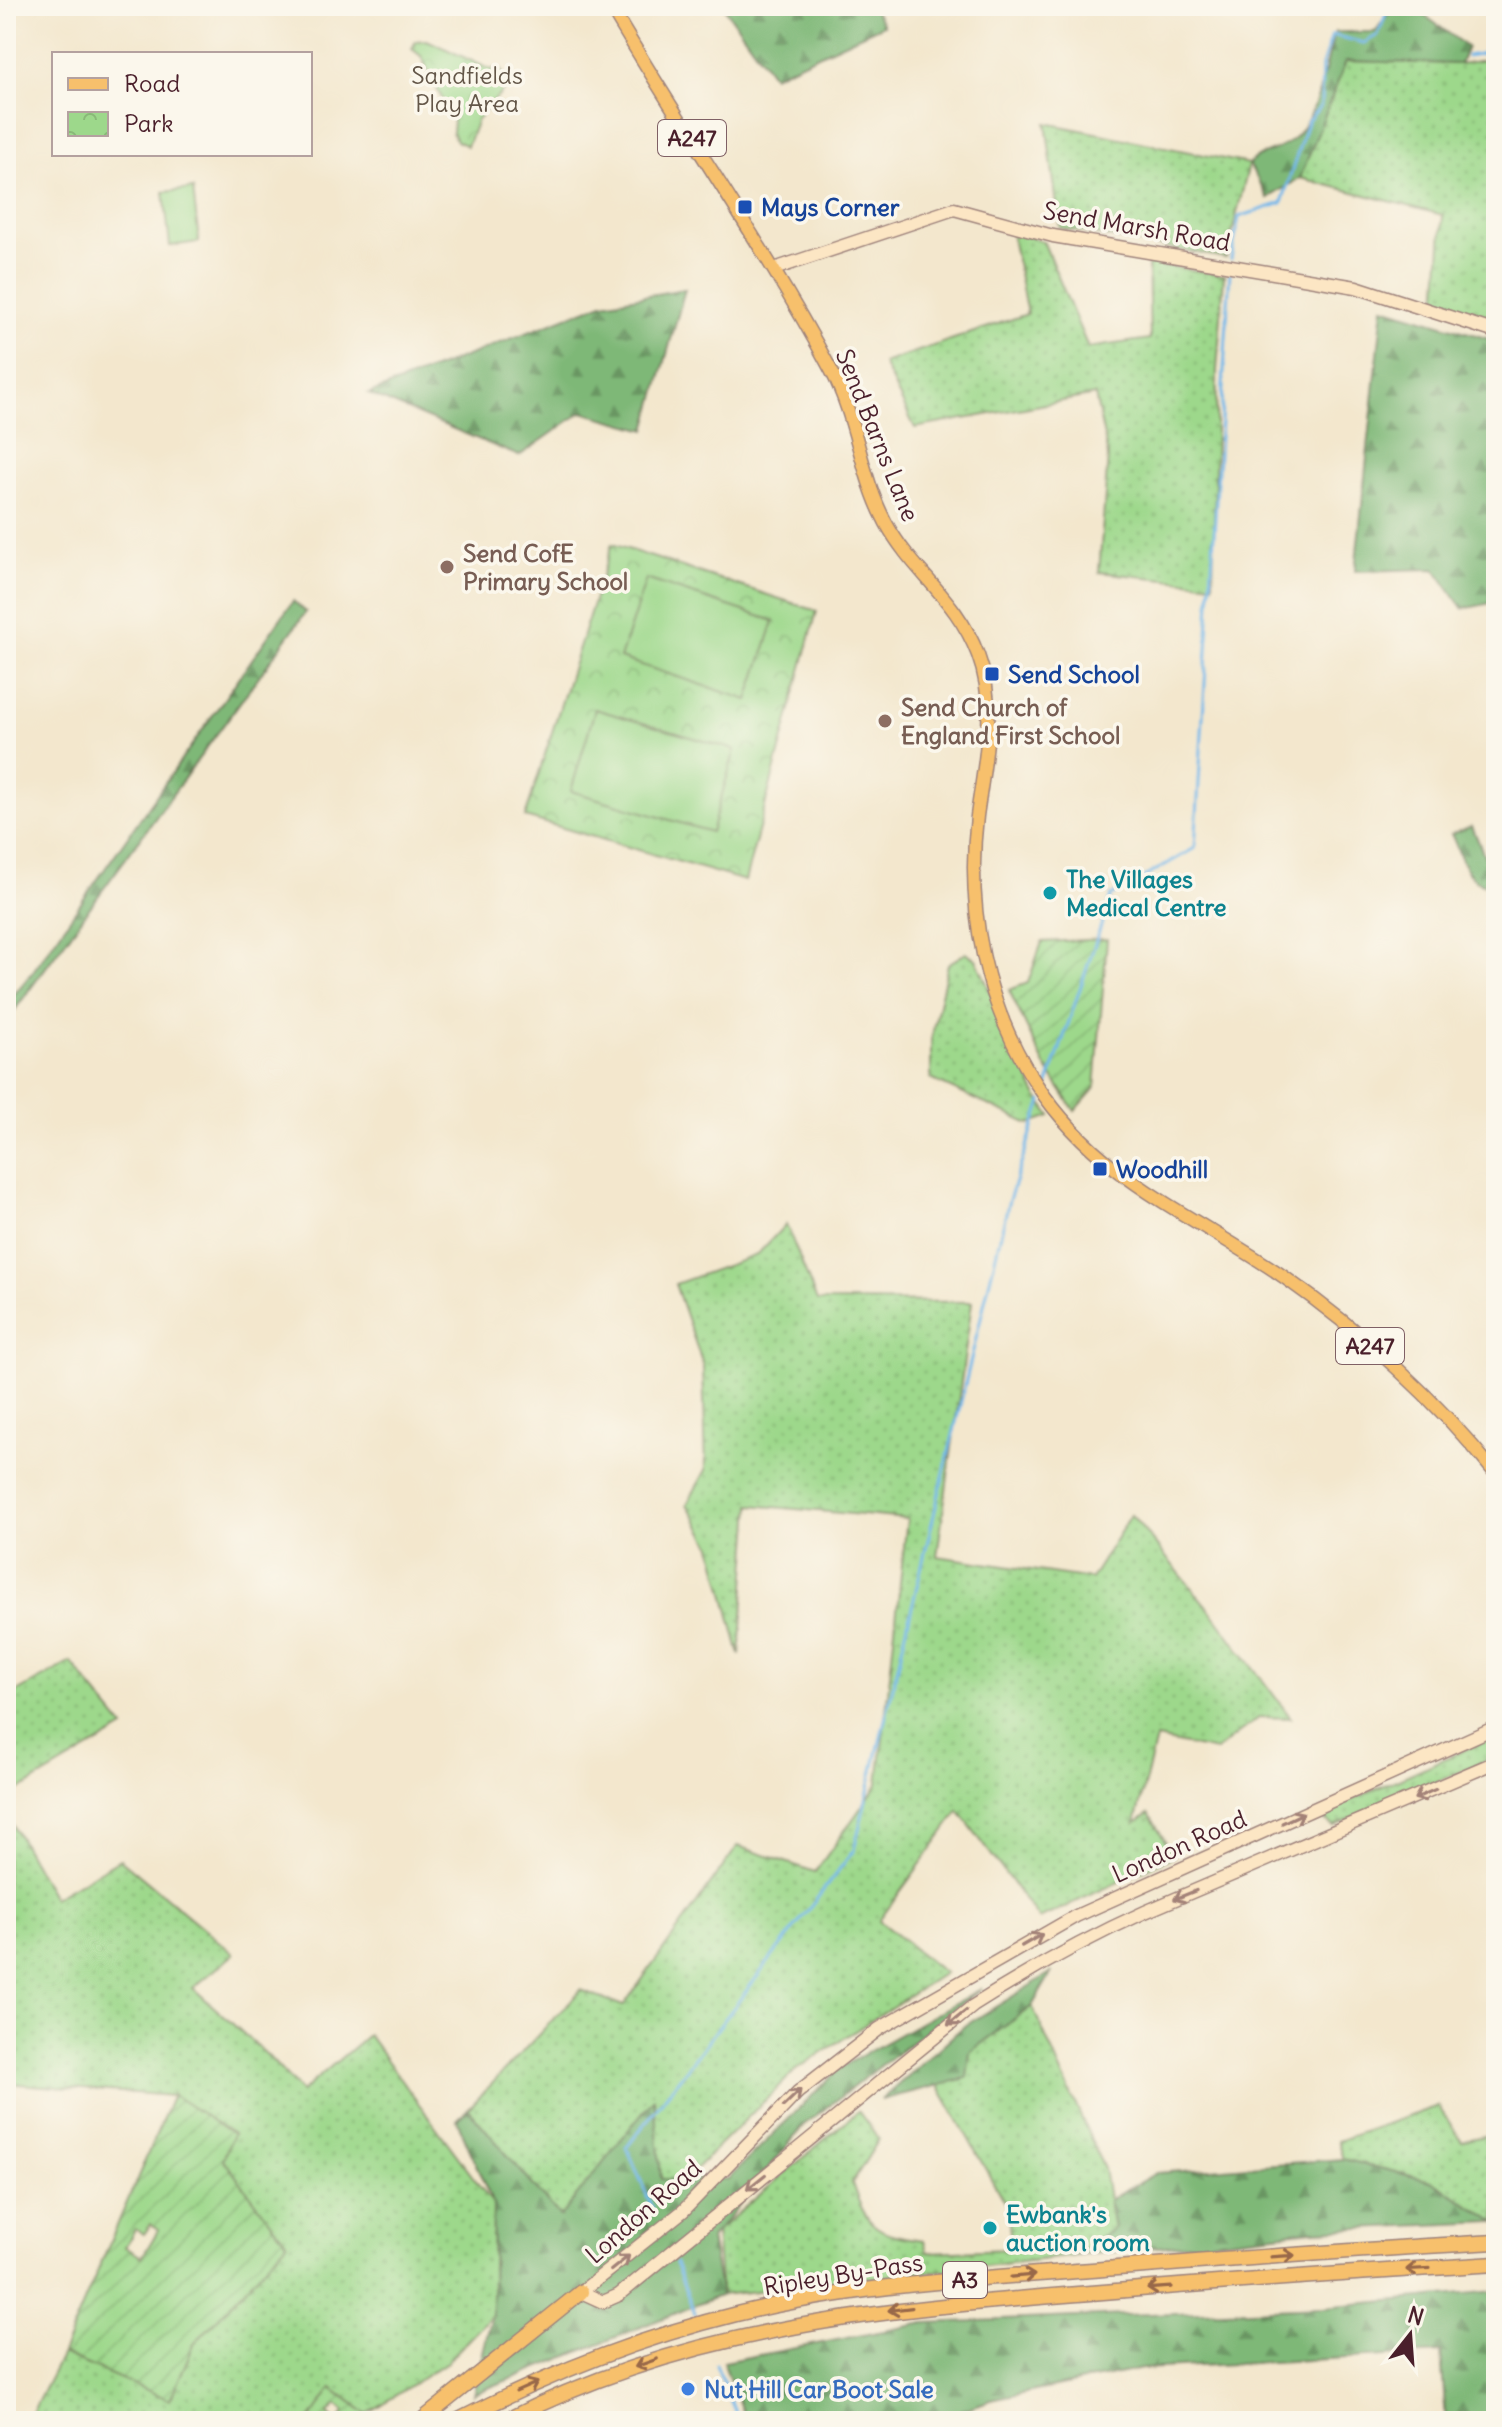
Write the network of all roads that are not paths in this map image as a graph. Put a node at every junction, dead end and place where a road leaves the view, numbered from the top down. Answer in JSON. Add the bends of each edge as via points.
{"nodes":[{"id":1,"x":610,"y":6,"type":"edge"},
{"id":2,"x":774,"y":269,"type":"junction"},
{"id":3,"x":1496,"y":332,"type":"edge"},
{"id":4,"x":1496,"y":1474,"type":"edge"},
{"id":5,"x":1496,"y":1727,"type":"edge"},
{"id":6,"x":1496,"y":1762,"type":"edge"},
{"id":7,"x":1496,"y":2242,"type":"edge"},
{"id":8,"x":1496,"y":2264,"type":"edge"},
{"id":9,"x":581,"y":2292,"type":"junction"},
{"id":10,"x":421,"y":2421,"type":"edge"},
{"id":11,"x":457,"y":2421,"type":"edge"},
{"id":12,"x":505,"y":2421,"type":"edge"}],
"edges":[{"from":1,"to":2,"type":"main road","number":"A247"},
{"from":2,"to":3,"type":"main road","name":"Send Marsh Road","via":[[954,209],[966,210],[1053,236],[1356,287]]},
{"from":2,"to":4,"type":"main road","name":"Send Barns Lane","number":"A247","via":[[834,375],[885,521],[905,552],[946,596],[980,660],[989,718],[974,870],[980,939],[1000,1012],[1040,1089],[1094,1152],[1140,1189],[1285,1278],[1354,1333],[1455,1426]]},
{"from":9,"to":5,"type":"main road","name":"London Road","one_way":true,"via":[[683,2211],[812,2079],[879,2029],[1076,1916]]},
{"from":6,"to":9,"type":"main road","name":"London Road","one_way":true,"via":[[1145,1912],[1017,1978],[973,2006],[619,2295],[603,2302]]},
{"from":11,"to":7,"type":"highway","name":"Ripley By-Pass","number":"A3","one_way":true,"via":[[580,2363],[658,2336],[717,2318],[843,2293]]},
{"from":8,"to":12,"type":"highway","name":"Ripley By-Pass","number":"A3","one_way":true,"via":[[847,2315],[667,2355]]},
{"from":9,"to":10,"type":"highway"}]}
